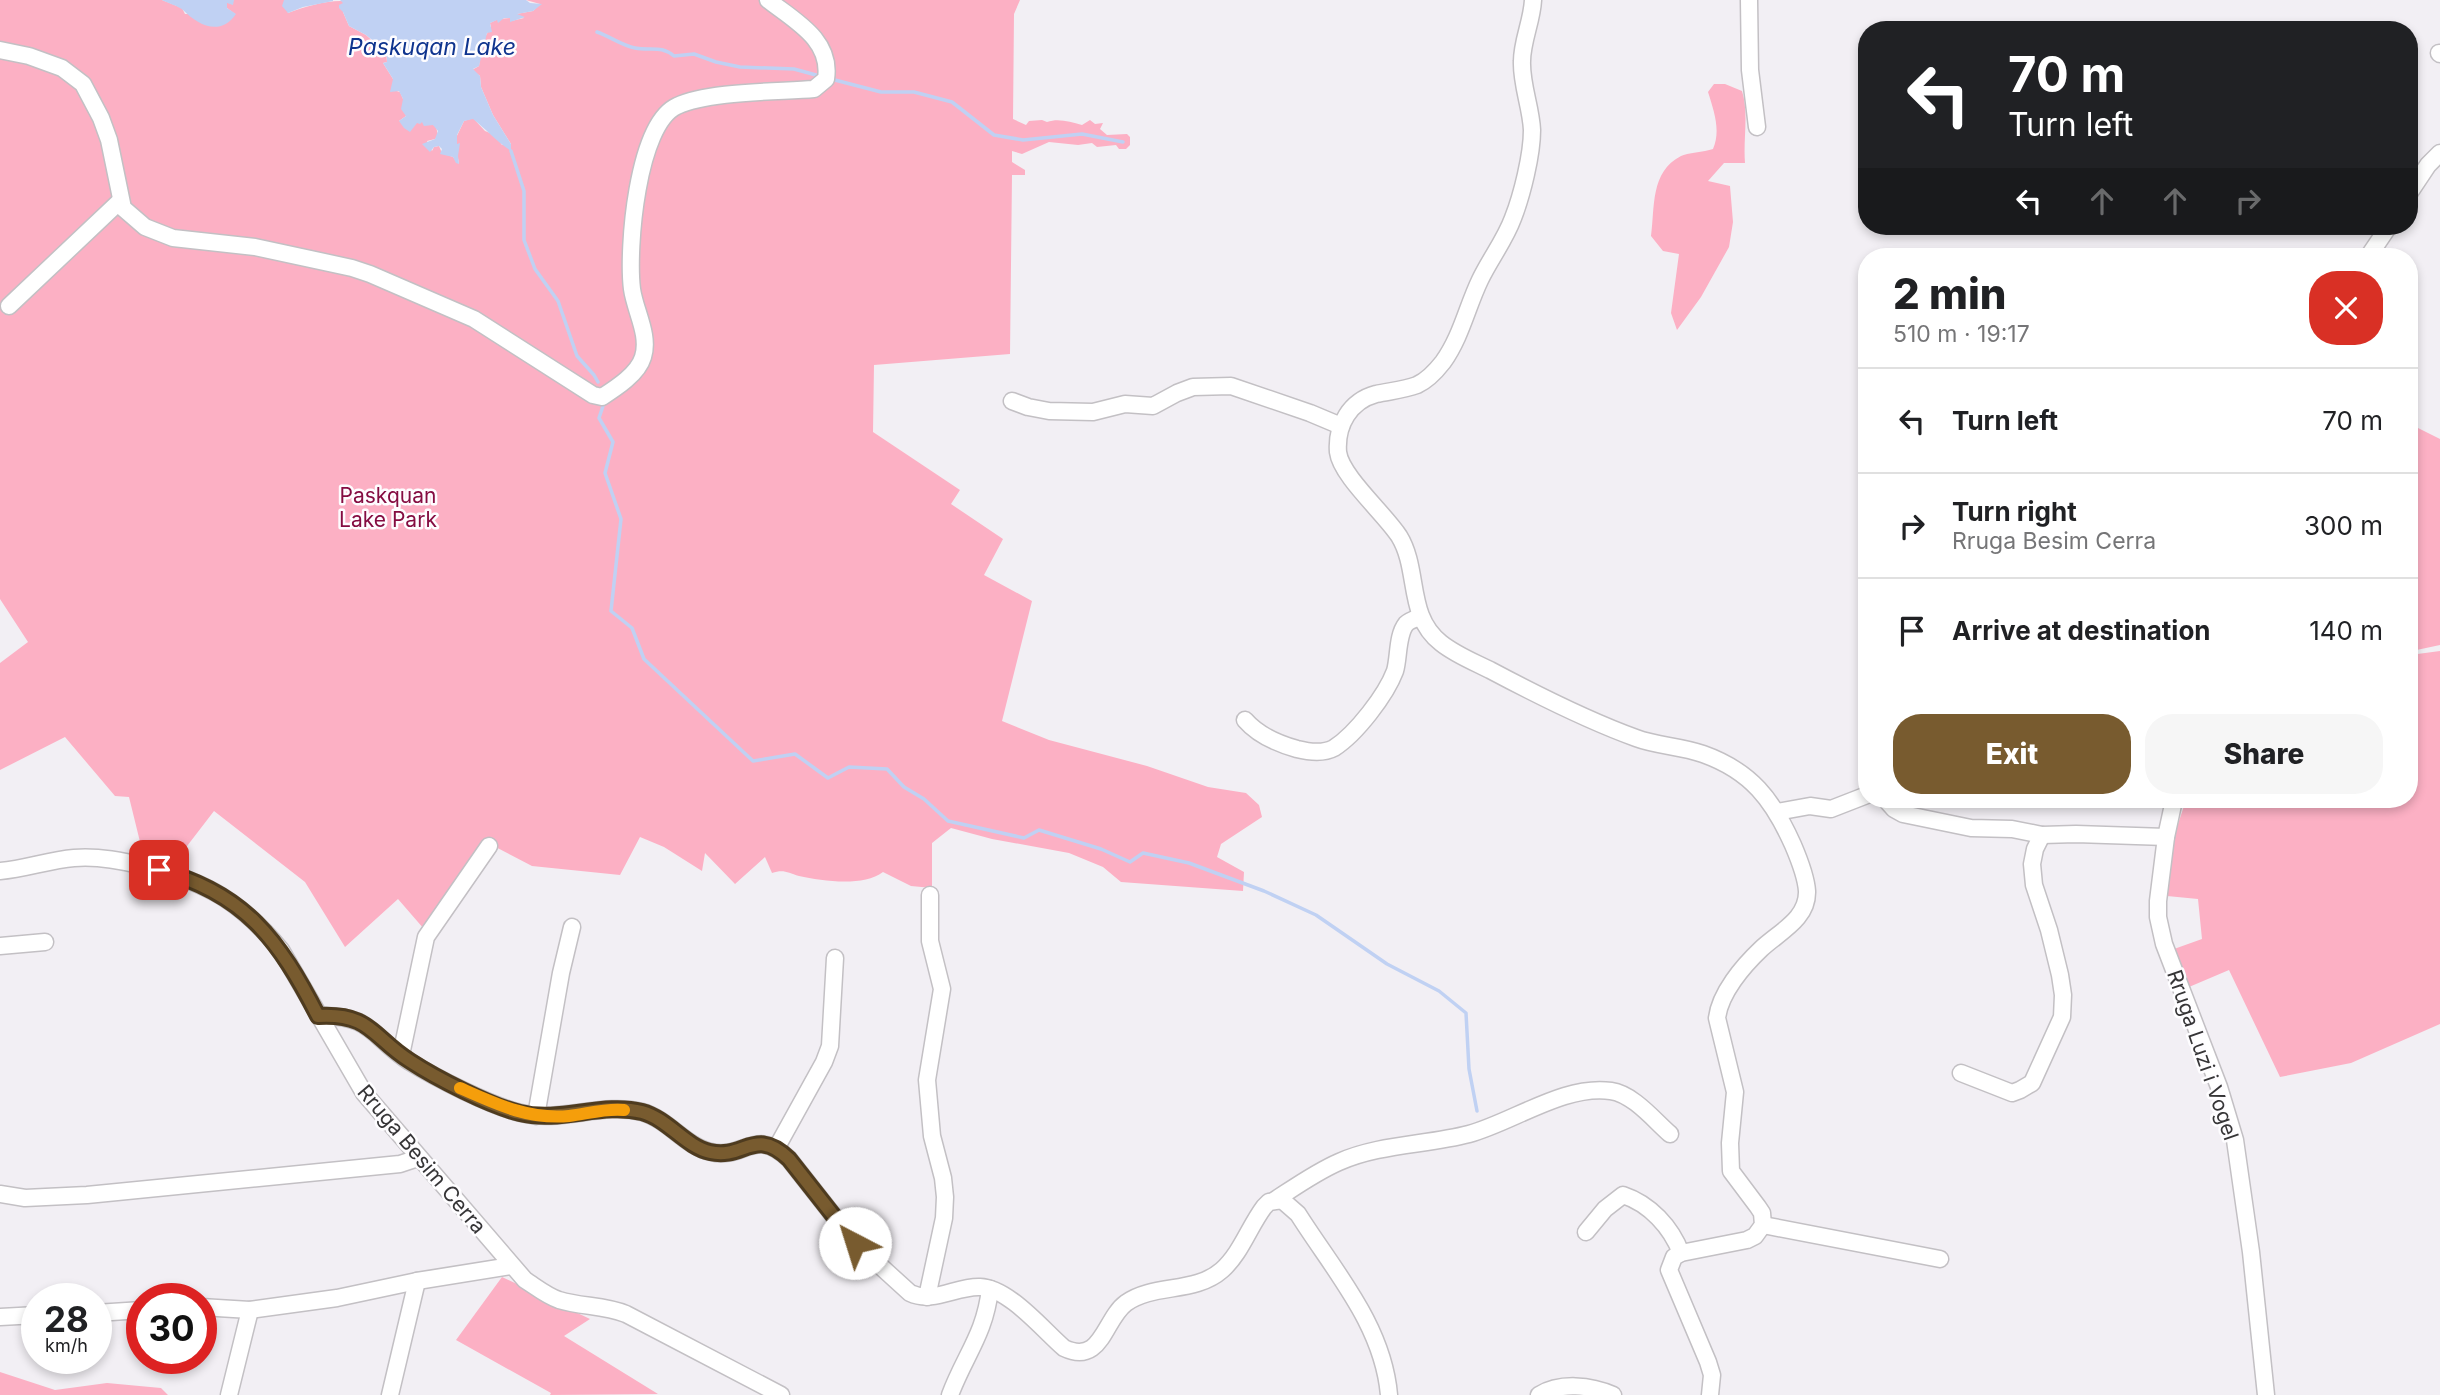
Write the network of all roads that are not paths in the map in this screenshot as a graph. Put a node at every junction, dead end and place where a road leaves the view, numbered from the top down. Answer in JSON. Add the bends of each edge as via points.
{"nodes":[{"id":1,"x":768,"y":0,"type":"edge"},
{"id":2,"x":1533,"y":0,"type":"edge"},
{"id":3,"x":1749,"y":0,"type":"edge"},
{"id":4,"x":0,"y":50,"type":"edge"},
{"id":5,"x":1757,"y":128,"type":"dead end"},
{"id":6,"x":2440,"y":153,"type":"edge"},
{"id":7,"x":2418,"y":180,"type":"edge"},
{"id":8,"x":120,"y":201,"type":"junction"},
{"id":9,"x":9,"y":306,"type":"dead end"},
{"id":10,"x":1012,"y":401,"type":"dead end"},
{"id":11,"x":1341,"y":426,"type":"junction"},
{"id":12,"x":1421,"y":617,"type":"junction"},
{"id":13,"x":1245,"y":720,"type":"dead end"},
{"id":14,"x":1858,"y":798,"type":"edge"},
{"id":15,"x":1893,"y":808,"type":"edge"},
{"id":16,"x":2172,"y":808,"type":"edge"},
{"id":17,"x":1777,"y":812,"type":"junction"},
{"id":18,"x":2042,"y":835,"type":"junction"},
{"id":19,"x":2166,"y":837,"type":"junction"},
{"id":20,"x":489,"y":846,"type":"dead end"},
{"id":21,"x":0,"y":872,"type":"edge"},
{"id":22,"x":930,"y":895,"type":"dead end"},
{"id":23,"x":572,"y":927,"type":"dead end"},
{"id":24,"x":45,"y":942,"type":"dead end"},
{"id":25,"x":0,"y":946,"type":"edge"},
{"id":26,"x":835,"y":958,"type":"dead end"},
{"id":27,"x":318,"y":1016,"type":"junction"},
{"id":28,"x":401,"y":1055,"type":"junction"},
{"id":29,"x":1961,"y":1073,"type":"dead end"},
{"id":30,"x":536,"y":1116,"type":"junction"},
{"id":31,"x":1670,"y":1134,"type":"dead end"},
{"id":32,"x":777,"y":1147,"type":"junction"},
{"id":33,"x":418,"y":1158,"type":"junction"},
{"id":34,"x":0,"y":1194,"type":"edge"},
{"id":35,"x":1275,"y":1200,"type":"junction"},
{"id":36,"x":1763,"y":1225,"type":"junction"},
{"id":37,"x":1586,"y":1232,"type":"dead end"},
{"id":38,"x":1681,"y":1253,"type":"junction"},
{"id":39,"x":1940,"y":1259,"type":"dead end"},
{"id":40,"x":511,"y":1266,"type":"junction"},
{"id":41,"x":417,"y":1282,"type":"junction"},
{"id":42,"x":990,"y":1289,"type":"junction"},
{"id":43,"x":928,"y":1297,"type":"junction"},
{"id":44,"x":217,"y":1308,"type":"edge"},
{"id":45,"x":250,"y":1310,"type":"junction"},
{"id":46,"x":21,"y":1316,"type":"edge"},
{"id":47,"x":0,"y":1317,"type":"edge"},
{"id":48,"x":779,"y":1394,"type":"edge"},
{"id":49,"x":229,"y":1395,"type":"edge"},
{"id":50,"x":390,"y":1395,"type":"edge"},
{"id":51,"x":950,"y":1395,"type":"edge"},
{"id":52,"x":1389,"y":1395,"type":"edge"},
{"id":53,"x":1539,"y":1395,"type":"edge"},
{"id":54,"x":1613,"y":1395,"type":"edge"},
{"id":55,"x":1710,"y":1395,"type":"edge"},
{"id":56,"x":2266,"y":1395,"type":"edge"}],
"edges":[{"from":1,"to":8,"type":"street","via":[[820,44],[827,63],[826,79],[814,89],[696,99],[676,106],[660,120],[644,164],[631,234],[632,288],[644,334],[643,357],[602,397],[593,396],[474,319],[412,291],[335,264],[160,234],[131,217]]},
{"from":2,"to":11,"type":"street","via":[[1521,65],[1531,147],[1514,218],[1441,364],[1419,384],[1363,399]]},
{"from":3,"to":5,"type":"street"},
{"from":4,"to":8,"type":"street","via":[[62,68],[83,84],[109,140]]},
{"from":6,"to":7,"type":"street"},
{"from":8,"to":9,"type":"street"},
{"from":10,"to":11,"type":"street","via":[[1049,411],[1093,412],[1125,404],[1153,406],[1194,387],[1231,386]]},
{"from":11,"to":12,"type":"street","via":[[1341,464],[1407,551]]},
{"from":12,"to":13,"type":"street","via":[[1403,630],[1388,688],[1333,748],[1319,752],[1282,745]]},
{"from":12,"to":17,"type":"street","via":[[1441,643],[1522,687],[1638,739],[1702,753],[1721,762],[1756,784]]},
{"from":14,"to":17,"type":"street","via":[[1831,809],[1810,806]]},
{"from":15,"to":18,"type":"street","via":[[1971,828]]},
{"from":16,"to":19,"type":"street","name":"Rruga Luzi i Vogel"},
{"from":17,"to":36,"type":"street","via":[[1799,859],[1805,905],[1746,965],[1725,996],[1717,1018],[1735,1092],[1731,1171],[1758,1207]]},
{"from":18,"to":19,"type":"street"},
{"from":18,"to":29,"type":"street","via":[[2032,864],[2034,885],[2060,975],[2062,1017],[2032,1083],[2020,1090],[2011,1093]]},
{"from":19,"to":56,"type":"street","name":"Rruga Luzi i Vogel","via":[[2158,901],[2160,930],[2235,1140]]},
{"from":20,"to":28,"type":"street","via":[[426,937]]},
{"from":21,"to":27,"type":"street","name":"Rruga Besim Cerra","via":[[71,858],[112,859],[206,886],[266,932],[295,972]]},
{"from":22,"to":43,"type":"street","via":[[930,941],[942,989],[927,1080],[932,1136],[945,1198]]},
{"from":23,"to":30,"type":"street"},
{"from":24,"to":25,"type":"street"},
{"from":26,"to":32,"type":"street","via":[[830,1046]]},
{"from":27,"to":28,"type":"street","via":[[348,1016],[363,1023]]},
{"from":27,"to":33,"type":"street","name":"Rruga Besim Cerra","via":[[364,1093]]},
{"from":28,"to":30,"type":"street","via":[[467,1091]]},
{"from":30,"to":32,"type":"street","via":[[617,1109],[655,1117],[708,1152],[758,1144]]},
{"from":31,"to":35,"type":"street","via":[[1635,1103],[1615,1091],[1596,1089],[1469,1134],[1357,1155]]},
{"from":32,"to":43,"type":"street","via":[[855,1243],[910,1293]]},
{"from":33,"to":34,"type":"street","via":[[400,1164],[87,1195],[25,1198]]},
{"from":33,"to":40,"type":"street","name":"Rruga Besim Cerra"},
{"from":35,"to":42,"type":"street","via":[[1264,1207],[1232,1259],[1214,1276],[1126,1303],[1096,1345],[1080,1353],[1064,1348],[1011,1300]]},
{"from":35,"to":52,"type":"street","via":[[1298,1213],[1366,1318],[1382,1354]]},
{"from":36,"to":38,"type":"street","via":[[1747,1240]]},
{"from":36,"to":39,"type":"street"},
{"from":37,"to":38,"type":"street","via":[[1623,1195],[1665,1223]]},
{"from":38,"to":55,"type":"street","via":[[1669,1270],[1708,1362]]},
{"from":40,"to":41,"type":"street"},
{"from":40,"to":48,"type":"street","name":"Rruga Besim Cerra","via":[[557,1300],[626,1314]]},
{"from":41,"to":45,"type":"street"},
{"from":41,"to":50,"type":"street"},
{"from":42,"to":43,"type":"street","via":[[972,1287]]},
{"from":42,"to":51,"type":"street","via":[[984,1326]]},
{"from":44,"to":45,"type":"street"},
{"from":45,"to":49,"type":"street"},
{"from":46,"to":47,"type":"street"},
{"from":53,"to":54,"type":"street","via":[[1555,1388],[1585,1387]]}]}
